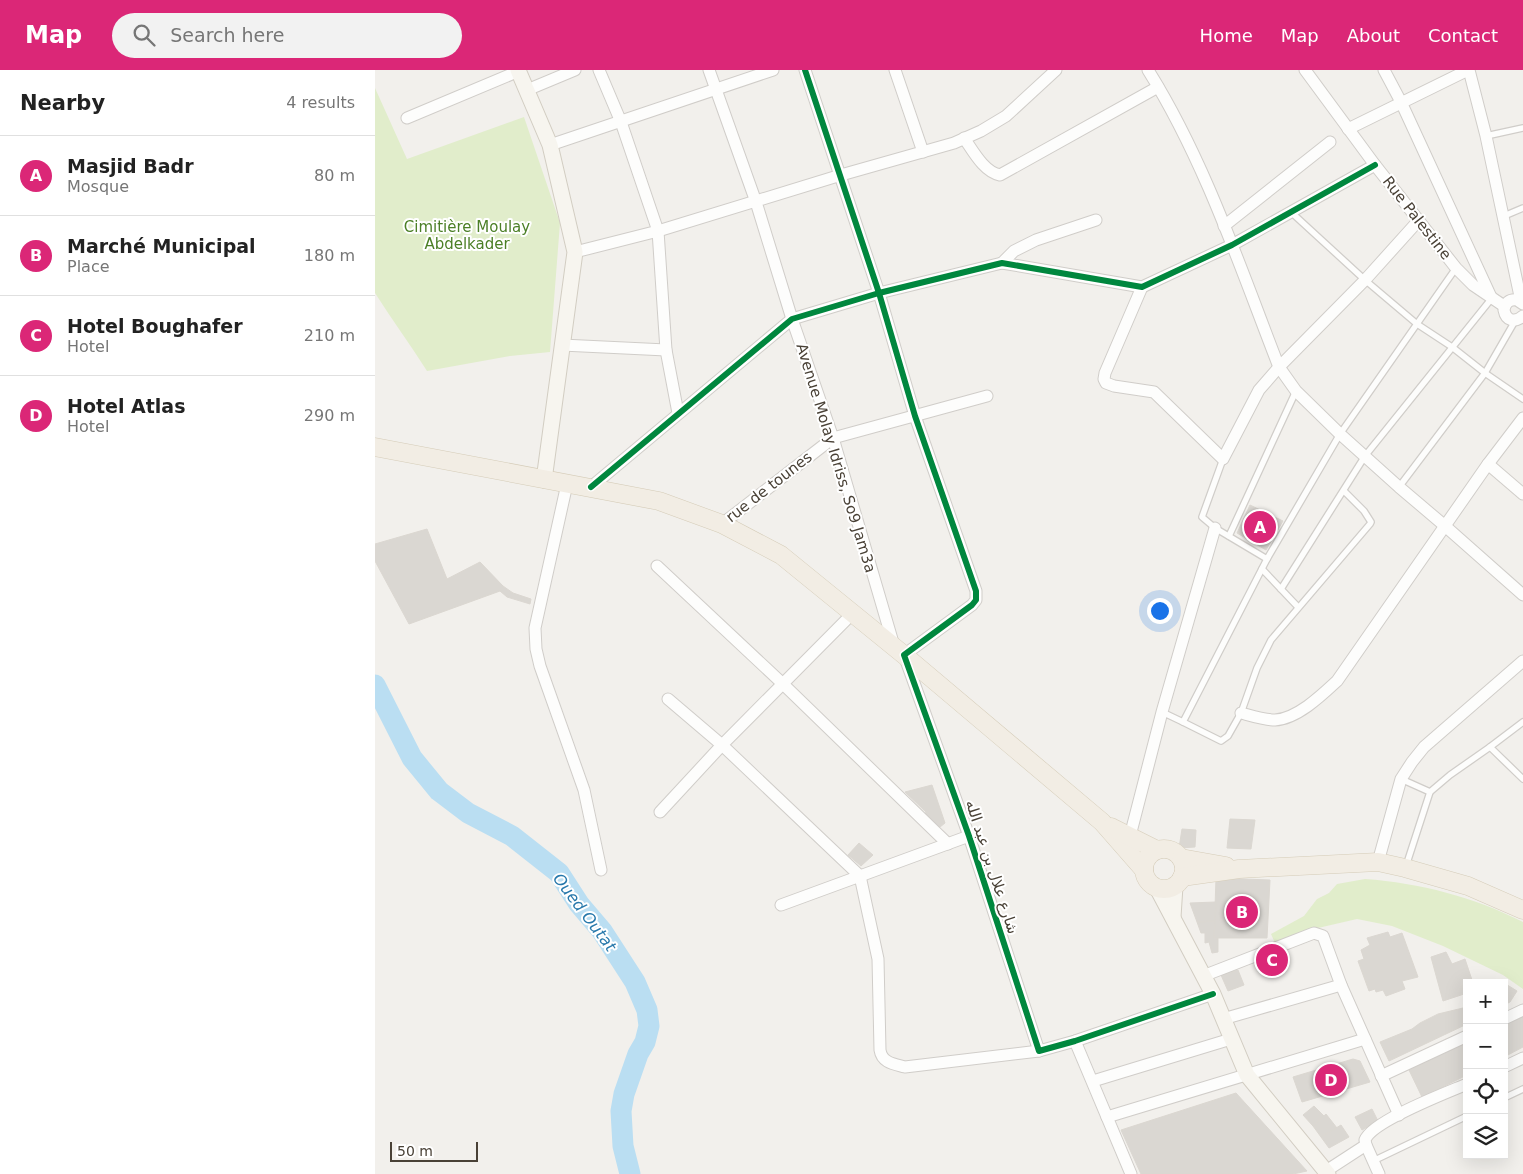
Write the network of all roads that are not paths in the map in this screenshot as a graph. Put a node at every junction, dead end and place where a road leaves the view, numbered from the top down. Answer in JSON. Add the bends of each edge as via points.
{"nodes":[{"id":1,"x":519,"y":70,"type":"edge"},
{"id":2,"x":575,"y":70,"type":"edge"},
{"id":3,"x":599,"y":70,"type":"edge"},
{"id":4,"x":709,"y":70,"type":"edge"},
{"id":5,"x":773,"y":70,"type":"edge"},
{"id":6,"x":805,"y":70,"type":"edge"},
{"id":7,"x":895,"y":70,"type":"edge"},
{"id":8,"x":1056,"y":70,"type":"edge"},
{"id":9,"x":1148,"y":70,"type":"edge"},
{"id":10,"x":1305,"y":70,"type":"edge"},
{"id":11,"x":1384,"y":70,"type":"edge"},
{"id":12,"x":1469,"y":70,"type":"edge"},
{"id":13,"x":1158,"y":87,"type":"junction"},
{"id":14,"x":527,"y":90,"type":"junction"},
{"id":15,"x":716,"y":90,"type":"junction"},
{"id":16,"x":1401,"y":102,"type":"junction"},
{"id":17,"x":407,"y":118,"type":"dead end"},
{"id":18,"x":621,"y":122,"type":"junction"},
{"id":19,"x":1523,"y":128,"type":"edge"},
{"id":20,"x":1348,"y":129,"type":"junction"},
{"id":21,"x":1486,"y":136,"type":"junction"},
{"id":22,"x":964,"y":138,"type":"junction"},
{"id":23,"x":1330,"y":142,"type":"dead end"},
{"id":24,"x":550,"y":146,"type":"junction"},
{"id":25,"x":923,"y":152,"type":"junction"},
{"id":26,"x":1375,"y":166,"type":"junction"},
{"id":27,"x":841,"y":175,"type":"junction"},
{"id":28,"x":756,"y":202,"type":"junction"},
{"id":29,"x":1523,"y":208,"type":"edge"},
{"id":30,"x":1292,"y":213,"type":"junction"},
{"id":31,"x":1504,"y":216,"type":"junction"},
{"id":32,"x":1096,"y":220,"type":"dead end"},
{"id":33,"x":1419,"y":220,"type":"junction"},
{"id":34,"x":1224,"y":226,"type":"junction"},
{"id":35,"x":659,"y":231,"type":"junction"},
{"id":36,"x":1232,"y":245,"type":"junction"},
{"id":37,"x":575,"y":252,"type":"junction"},
{"id":38,"x":1002,"y":263,"type":"junction"},
{"id":39,"x":1456,"y":268,"type":"junction"},
{"id":40,"x":1365,"y":280,"type":"junction"},
{"id":41,"x":1520,"y":280,"type":"edge"},
{"id":42,"x":1142,"y":287,"type":"junction"},
{"id":43,"x":879,"y":293,"type":"junction"},
{"id":44,"x":1492,"y":298,"type":"junction"},
{"id":45,"x":1522,"y":303,"type":"edge"},
{"id":46,"x":1504,"y":306,"type":"junction"},
{"id":47,"x":792,"y":319,"type":"junction"},
{"id":48,"x":1520,"y":320,"type":"edge"},
{"id":49,"x":1417,"y":324,"type":"junction"},
{"id":50,"x":562,"y":345,"type":"junction"},
{"id":51,"x":1452,"y":347,"type":"junction"},
{"id":52,"x":667,"y":350,"type":"junction"},
{"id":53,"x":1279,"y":367,"type":"junction"},
{"id":54,"x":1485,"y":373,"type":"junction"},
{"id":55,"x":1295,"y":391,"type":"junction"},
{"id":56,"x":987,"y":396,"type":"dead end"},
{"id":57,"x":1523,"y":399,"type":"edge"},
{"id":58,"x":678,"y":413,"type":"junction"},
{"id":59,"x":915,"y":416,"type":"junction"},
{"id":60,"x":1523,"y":418,"type":"edge"},
{"id":61,"x":1340,"y":434,"type":"junction"},
{"id":62,"x":833,"y":438,"type":"junction"},
{"id":63,"x":375,"y":447,"type":"edge"},
{"id":64,"x":1365,"y":456,"type":"junction"},
{"id":65,"x":1223,"y":459,"type":"junction"},
{"id":66,"x":1488,"y":464,"type":"junction"},
{"id":67,"x":544,"y":480,"type":"junction"},
{"id":68,"x":567,"y":484,"type":"junction"},
{"id":69,"x":591,"y":487,"type":"junction"},
{"id":70,"x":1399,"y":487,"type":"junction"},
{"id":71,"x":1344,"y":491,"type":"junction"},
{"id":72,"x":1523,"y":494,"type":"edge"},
{"id":73,"x":722,"y":524,"type":"junction"},
{"id":74,"x":1445,"y":526,"type":"junction"},
{"id":75,"x":1215,"y":528,"type":"junction"},
{"id":76,"x":1229,"y":536,"type":"junction"},
{"id":77,"x":1267,"y":559,"type":"junction"},
{"id":78,"x":657,"y":566,"type":"dead end"},
{"id":79,"x":1262,"y":569,"type":"junction"},
{"id":80,"x":1281,"y":589,"type":"junction"},
{"id":81,"x":1522,"y":590,"type":"edge"},
{"id":82,"x":1298,"y":607,"type":"junction"},
{"id":83,"x":853,"y":613,"type":"junction"},
{"id":84,"x":899,"y":652,"type":"junction"},
{"id":85,"x":1523,"y":661,"type":"edge"},
{"id":86,"x":783,"y":684,"type":"junction"},
{"id":87,"x":668,"y":699,"type":"dead end"},
{"id":88,"x":1162,"y":712,"type":"junction"},
{"id":89,"x":1241,"y":713,"type":"junction"},
{"id":90,"x":1183,"y":722,"type":"junction"},
{"id":91,"x":1523,"y":722,"type":"edge"},
{"id":92,"x":722,"y":745,"type":"junction"},
{"id":93,"x":1490,"y":748,"type":"junction"},
{"id":94,"x":1401,"y":779,"type":"junction"},
{"id":95,"x":1523,"y":779,"type":"edge"},
{"id":96,"x":1430,"y":792,"type":"junction"},
{"id":97,"x":660,"y":812,"type":"dead end"},
{"id":98,"x":1102,"y":822,"type":"junction"},
{"id":99,"x":969,"y":836,"type":"junction"},
{"id":100,"x":1129,"y":836,"type":"junction"},
{"id":101,"x":948,"y":844,"type":"junction"},
{"id":102,"x":1157,"y":850,"type":"junction"},
{"id":103,"x":1181,"y":858,"type":"junction"},
{"id":104,"x":1378,"y":862,"type":"junction"},
{"id":105,"x":1405,"y":868,"type":"junction"},
{"id":106,"x":1239,"y":869,"type":"junction"},
{"id":107,"x":601,"y":870,"type":"dead end"},
{"id":108,"x":1144,"y":870,"type":"junction"},
{"id":109,"x":860,"y":876,"type":"junction"},
{"id":110,"x":1178,"y":882,"type":"junction"},
{"id":111,"x":1157,"y":888,"type":"junction"},
{"id":112,"x":781,"y":905,"type":"dead end"},
{"id":113,"x":1523,"y":910,"type":"edge"},
{"id":114,"x":1173,"y":917,"type":"junction"},
{"id":115,"x":1203,"y":976,"type":"junction"},
{"id":116,"x":1341,"y":986,"type":"junction"},
{"id":117,"x":1213,"y":994,"type":"junction"},
{"id":118,"x":1523,"y":1010,"type":"edge"},
{"id":119,"x":1508,"y":1017,"type":"edge"},
{"id":120,"x":1223,"y":1019,"type":"junction"},
{"id":121,"x":1463,"y":1038,"type":"edge"},
{"id":122,"x":1231,"y":1039,"type":"junction"},
{"id":123,"x":1365,"y":1039,"type":"junction"},
{"id":124,"x":1075,"y":1042,"type":"junction"},
{"id":125,"x":1039,"y":1051,"type":"junction"},
{"id":126,"x":1523,"y":1058,"type":"edge"},
{"id":127,"x":1508,"y":1065,"type":"edge"},
{"id":128,"x":1247,"y":1075,"type":"junction"},
{"id":129,"x":1381,"y":1076,"type":"junction"},
{"id":130,"x":1093,"y":1081,"type":"junction"},
{"id":131,"x":1463,"y":1086,"type":"edge"},
{"id":132,"x":1523,"y":1089,"type":"edge"},
{"id":133,"x":1508,"y":1096,"type":"edge"},
{"id":134,"x":1399,"y":1115,"type":"junction"},
{"id":135,"x":1107,"y":1117,"type":"junction"},
{"id":136,"x":1463,"y":1118,"type":"edge"},
{"id":137,"x":1365,"y":1145,"type":"junction"},
{"id":138,"x":1373,"y":1161,"type":"junction"},
{"id":139,"x":1327,"y":1172,"type":"edge"},
{"id":140,"x":1131,"y":1174,"type":"edge"},
{"id":141,"x":1379,"y":1174,"type":"edge"}],
"edges":[{"from":1,"to":14,"type":"street"},
{"from":1,"to":17,"type":"street"},
{"from":2,"to":14,"type":"street"},
{"from":3,"to":18,"type":"street"},
{"from":4,"to":15,"type":"street","name":"Avenue Molay Idriss, So9 Jam3a"},
{"from":5,"to":15,"type":"street"},
{"from":6,"to":27,"type":"street"},
{"from":7,"to":25,"type":"street"},
{"from":8,"to":22,"type":"street","via":[[1006,116]]},
{"from":9,"to":13,"type":"street"},
{"from":10,"to":20,"type":"street","name":"Rue Palestine"},
{"from":11,"to":16,"type":"street"},
{"from":12,"to":16,"type":"street"},
{"from":12,"to":21,"type":"street"},
{"from":13,"to":22,"type":"street","via":[[1000,175],[993,174]]},
{"from":13,"to":34,"type":"street","via":[[1188,144]]},
{"from":14,"to":24,"type":"street"},
{"from":15,"to":18,"type":"street"},
{"from":15,"to":28,"type":"street","name":"Avenue Molay Idriss, So9 Jam3a"},
{"from":16,"to":20,"type":"street"},
{"from":16,"to":44,"type":"street"},
{"from":18,"to":24,"type":"street"},
{"from":18,"to":35,"type":"street"},
{"from":19,"to":21,"type":"lane"},
{"from":20,"to":26,"type":"street","name":"Rue Palestine"},
{"from":21,"to":31,"type":"street"},
{"from":22,"to":25,"type":"street"},
{"from":23,"to":34,"type":"street"},
{"from":24,"to":37,"type":"street"},
{"from":25,"to":27,"type":"street"},
{"from":26,"to":30,"type":"street"},
{"from":26,"to":33,"type":"street","name":"Rue Palestine"},
{"from":27,"to":28,"type":"street"},
{"from":27,"to":43,"type":"street"},
{"from":28,"to":35,"type":"street"},
{"from":28,"to":47,"type":"street","name":"Avenue Molay Idriss, So9 Jam3a"},
{"from":29,"to":31,"type":"lane"},
{"from":30,"to":36,"type":"street"},
{"from":30,"to":40,"type":"lane"},
{"from":31,"to":41,"type":"street"},
{"from":32,"to":38,"type":"street","via":[[1036,240],[1014,251]]},
{"from":33,"to":39,"type":"street","name":"Rue Palestine"},
{"from":33,"to":40,"type":"street"},
{"from":34,"to":36,"type":"street"},
{"from":35,"to":37,"type":"street"},
{"from":35,"to":52,"type":"street"},
{"from":36,"to":42,"type":"street"},
{"from":36,"to":53,"type":"street"},
{"from":37,"to":50,"type":"street"},
{"from":38,"to":42,"type":"street"},
{"from":38,"to":43,"type":"street"},
{"from":39,"to":44,"type":"street","name":"Rue Palestine"},
{"from":39,"to":49,"type":"lane"},
{"from":40,"to":49,"type":"lane"},
{"from":40,"to":53,"type":"street"},
{"from":41,"to":45,"type":"street"},
{"from":42,"to":65,"type":"street","via":[[1105,373],[1105,382],[1154,392]]},
{"from":43,"to":47,"type":"street"},
{"from":43,"to":59,"type":"street"},
{"from":44,"to":46,"type":"street","name":"Rue Palestine"},
{"from":44,"to":51,"type":"lane"},
{"from":45,"to":46,"type":"street","via":[[1510,300]]},
{"from":46,"to":48,"type":"street","name":"Rue Palestine","via":[[1507,318]]},
{"from":47,"to":58,"type":"street"},
{"from":47,"to":62,"type":"street","name":"Avenue Molay Idriss, So9 Jam3a"},
{"from":48,"to":54,"type":"lane"},
{"from":49,"to":51,"type":"lane"},
{"from":49,"to":61,"type":"lane"},
{"from":50,"to":52,"type":"street"},
{"from":50,"to":67,"type":"street"},
{"from":51,"to":54,"type":"lane"},
{"from":51,"to":64,"type":"lane"},
{"from":52,"to":58,"type":"street"},
{"from":53,"to":55,"type":"street"},
{"from":53,"to":65,"type":"street","via":[[1259,390]]},
{"from":54,"to":57,"type":"lane"},
{"from":54,"to":70,"type":"lane"},
{"from":55,"to":61,"type":"street"},
{"from":55,"to":76,"type":"lane"},
{"from":56,"to":59,"type":"street","name":"rue de tounes"},
{"from":58,"to":69,"type":"street"},
{"from":59,"to":62,"type":"street","name":"rue de tounes"},
{"from":59,"to":84,"type":"street","via":[[976,591],[976,600]]},
{"from":60,"to":66,"type":"street"},
{"from":61,"to":64,"type":"street"},
{"from":61,"to":77,"type":"lane"},
{"from":62,"to":73,"type":"street","name":"rue de tounes"},
{"from":62,"to":84,"type":"street","name":"Avenue Molay Idriss, So9 Jam3a"},
{"from":63,"to":67,"type":"main road"},
{"from":64,"to":70,"type":"street"},
{"from":64,"to":71,"type":"lane"},
{"from":65,"to":75,"type":"lane","via":[[1202,514],[1205,521]]},
{"from":66,"to":72,"type":"street"},
{"from":66,"to":74,"type":"street"},
{"from":67,"to":68,"type":"main road"},
{"from":68,"to":69,"type":"main road"},
{"from":68,"to":107,"type":"street","via":[[535,628],[536,649],[584,790]]},
{"from":69,"to":73,"type":"main road","via":[[659,501]]},
{"from":70,"to":74,"type":"street"},
{"from":71,"to":80,"type":"lane"},
{"from":71,"to":82,"type":"lane","via":[[1371,522]]},
{"from":73,"to":83,"type":"main road","via":[[781,555]]},
{"from":74,"to":81,"type":"street"},
{"from":74,"to":89,"type":"street","via":[[1337,681],[1290,717],[1270,720]]},
{"from":75,"to":76,"type":"lane"},
{"from":75,"to":88,"type":"street"},
{"from":76,"to":77,"type":"lane"},
{"from":77,"to":79,"type":"lane"},
{"from":78,"to":86,"type":"street"},
{"from":79,"to":80,"type":"lane"},
{"from":79,"to":90,"type":"lane"},
{"from":80,"to":82,"type":"lane"},
{"from":82,"to":89,"type":"lane","via":[[1263,655]]},
{"from":83,"to":84,"type":"main road"},
{"from":83,"to":86,"type":"street"},
{"from":84,"to":98,"type":"main road"},
{"from":84,"to":99,"type":"street","name":"شارع علال بن عبد الله"},
{"from":85,"to":94,"type":"street","via":[[1424,747]]},
{"from":86,"to":92,"type":"street"},
{"from":86,"to":101,"type":"street"},
{"from":87,"to":92,"type":"street"},
{"from":88,"to":90,"type":"lane"},
{"from":88,"to":100,"type":"street"},
{"from":89,"to":90,"type":"lane","via":[[1228,736],[1221,741]]},
{"from":91,"to":93,"type":"lane"},
{"from":92,"to":97,"type":"street"},
{"from":92,"to":109,"type":"street"},
{"from":93,"to":95,"type":"lane"},
{"from":93,"to":96,"type":"lane"},
{"from":94,"to":96,"type":"lane"},
{"from":94,"to":104,"type":"street"},
{"from":96,"to":105,"type":"lane"},
{"from":98,"to":100,"type":"main road"},
{"from":98,"to":108,"type":"main road"},
{"from":99,"to":101,"type":"street"},
{"from":99,"to":125,"type":"street","name":"شارع علال بن عبد الله"},
{"from":100,"to":102,"type":"main road"},
{"from":101,"to":109,"type":"street"},
{"from":102,"to":103,"type":"main road","via":[[1170,850]]},
{"from":102,"to":108,"type":"main road","via":[[1147,858]]},
{"from":103,"to":106,"type":"main road"},
{"from":103,"to":110,"type":"main road","via":[[1184,864]]},
{"from":104,"to":105,"type":"main road"},
{"from":104,"to":106,"type":"main road"},
{"from":105,"to":113,"type":"main road","via":[[1467,886]]},
{"from":106,"to":110,"type":"main road"},
{"from":108,"to":111,"type":"main road","via":[[1148,881]]},
{"from":109,"to":112,"type":"street"},
{"from":109,"to":125,"type":"street","via":[[878,959],[880,1050],[885,1060],[905,1067]]},
{"from":110,"to":111,"type":"main road","via":[[1169,889]]},
{"from":110,"to":114,"type":"street"},
{"from":111,"to":114,"type":"street"},
{"from":114,"to":115,"type":"street"},
{"from":115,"to":116,"type":"street","via":[[1314,933],[1323,936]]},
{"from":115,"to":117,"type":"street"},
{"from":116,"to":120,"type":"street"},
{"from":116,"to":123,"type":"street"},
{"from":117,"to":120,"type":"street"},
{"from":117,"to":124,"type":"street"},
{"from":118,"to":119,"type":"street"},
{"from":120,"to":122,"type":"street"},
{"from":121,"to":129,"type":"street"},
{"from":122,"to":128,"type":"street"},
{"from":122,"to":130,"type":"street"},
{"from":123,"to":128,"type":"street"},
{"from":123,"to":129,"type":"street"},
{"from":124,"to":125,"type":"street"},
{"from":124,"to":130,"type":"street"},
{"from":126,"to":127,"type":"street"},
{"from":128,"to":135,"type":"street"},
{"from":128,"to":139,"type":"street"},
{"from":129,"to":134,"type":"street"},
{"from":130,"to":135,"type":"street"},
{"from":131,"to":134,"type":"street"},
{"from":132,"to":133,"type":"lane"},
{"from":134,"to":137,"type":"street","via":[[1367,1135]]},
{"from":135,"to":140,"type":"street"},
{"from":136,"to":138,"type":"lane"},
{"from":137,"to":138,"type":"street"},
{"from":137,"to":139,"type":"street"},
{"from":138,"to":141,"type":"street"}]}
